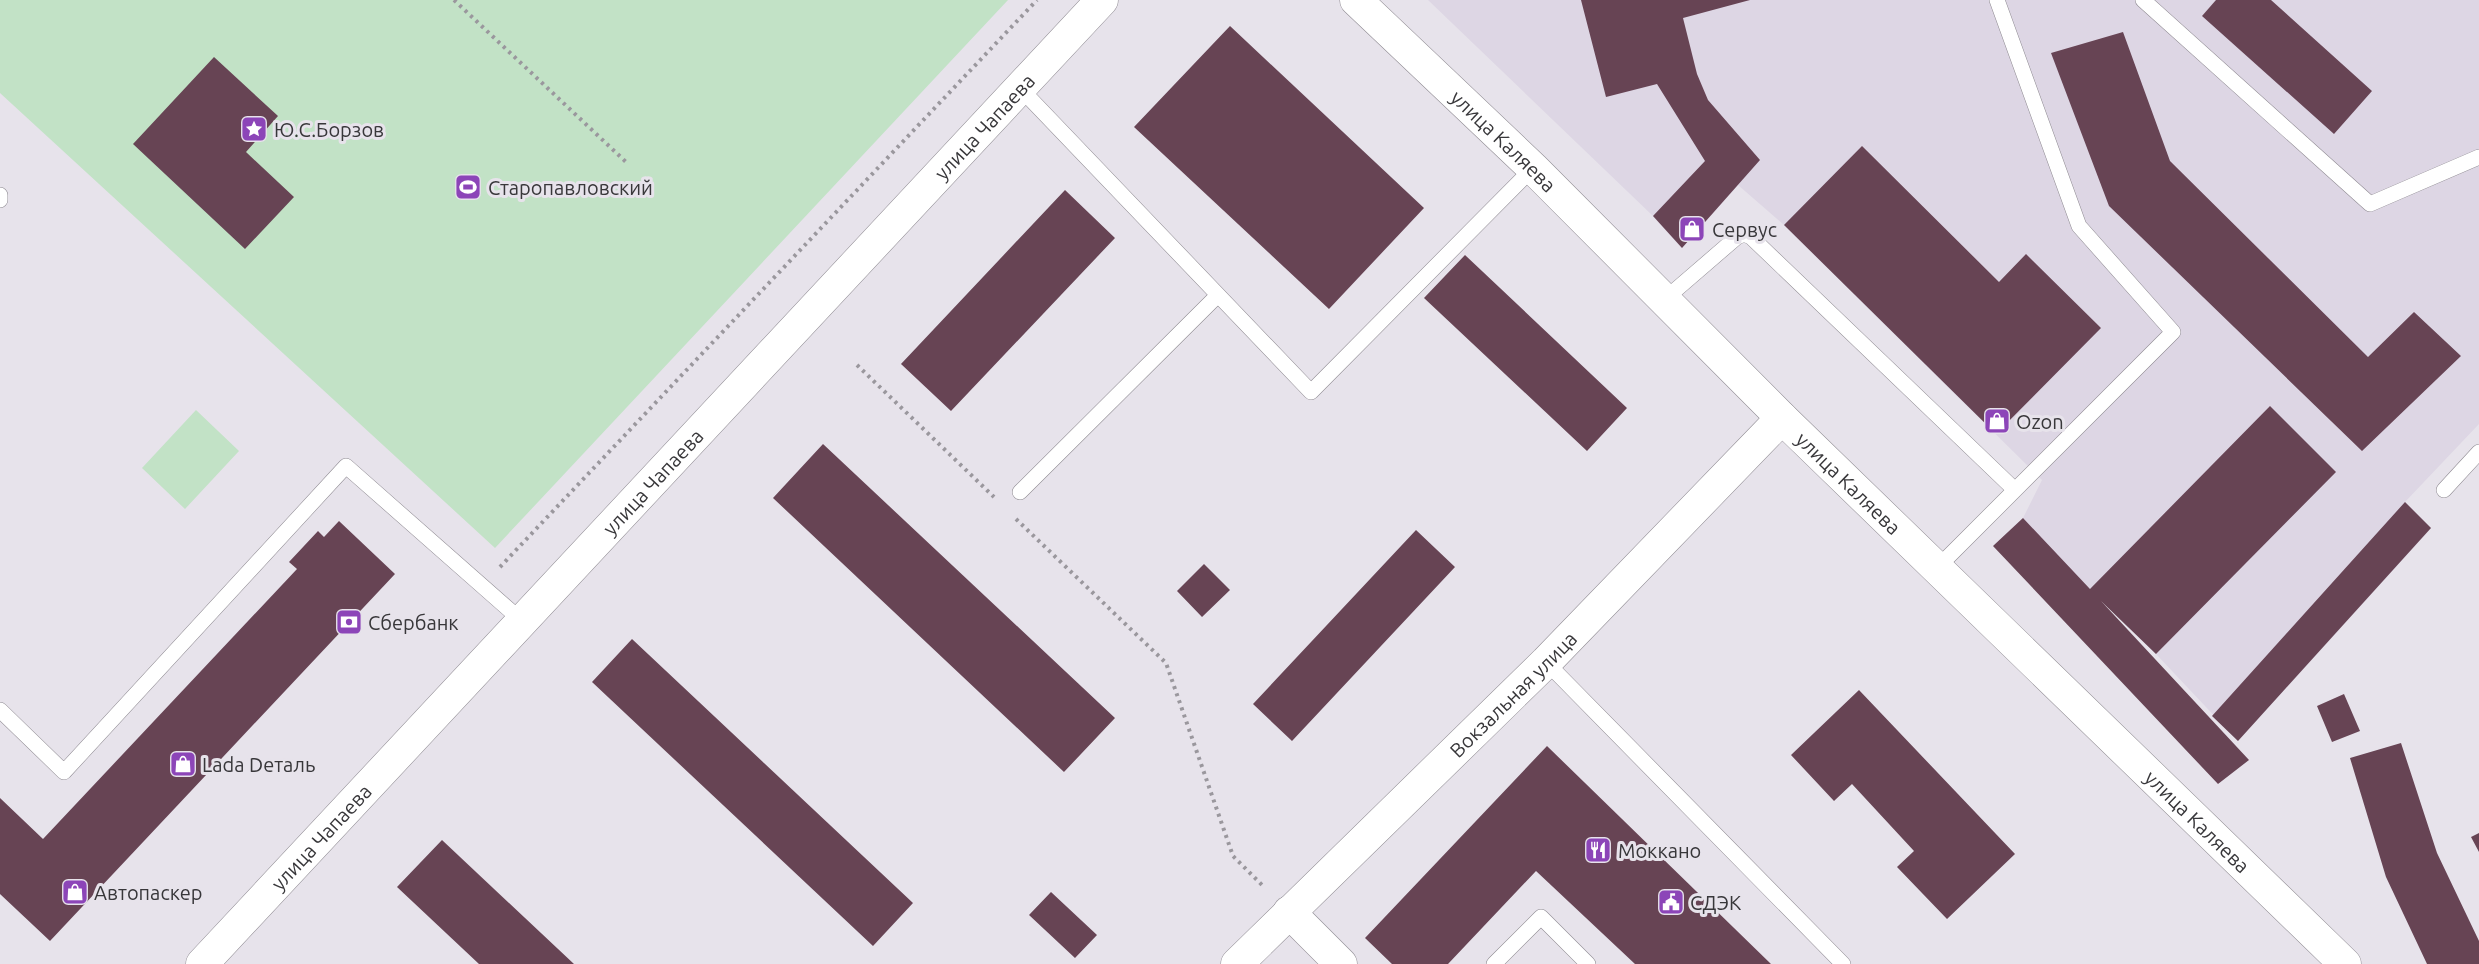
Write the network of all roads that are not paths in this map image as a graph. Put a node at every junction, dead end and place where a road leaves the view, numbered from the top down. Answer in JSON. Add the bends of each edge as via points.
{"nodes":[{"id":1,"x":1102,"y":0,"type":"edge"},
{"id":2,"x":1356,"y":0,"type":"edge"},
{"id":3,"x":1996,"y":0,"type":"edge"},
{"id":4,"x":2143,"y":0,"type":"edge"},
{"id":5,"x":1020,"y":88,"type":"junction"},
{"id":6,"x":2479,"y":157,"type":"edge"},
{"id":7,"x":1533,"y":168,"type":"junction"},
{"id":8,"x":0,"y":195,"type":"edge"},
{"id":9,"x":0,"y":200,"type":"edge"},
{"id":10,"x":1218,"y":295,"type":"junction"},
{"id":11,"x":1664,"y":300,"type":"junction"},
{"id":12,"x":1782,"y":418,"type":"junction"},
{"id":13,"x":2479,"y":452,"type":"edge"},
{"id":14,"x":2014,"y":490,"type":"junction"},
{"id":15,"x":2444,"y":490,"type":"dead end"},
{"id":16,"x":1020,"y":492,"type":"dead end"},
{"id":17,"x":1937,"y":568,"type":"junction"},
{"id":18,"x":522,"y":621,"type":"junction"},
{"id":19,"x":1545,"y":662,"type":"junction"},
{"id":20,"x":0,"y":710,"type":"edge"},
{"id":21,"x":1288,"y":912,"type":"junction"},
{"id":22,"x":202,"y":964,"type":"edge"},
{"id":23,"x":1237,"y":964,"type":"edge"},
{"id":24,"x":1341,"y":964,"type":"edge"},
{"id":25,"x":1494,"y":964,"type":"edge"},
{"id":26,"x":1588,"y":964,"type":"edge"},
{"id":27,"x":1843,"y":964,"type":"edge"},
{"id":28,"x":2344,"y":964,"type":"edge"}],
"edges":[{"from":1,"to":5,"type":"street","name":"улица Чапаева"},
{"from":2,"to":7,"type":"street","name":"улица Каляева"},
{"from":3,"to":14,"type":"lane","via":[[2079,226],[2173,332]]},
{"from":4,"to":6,"type":"lane","via":[[2370,204]]},
{"from":5,"to":10,"type":"lane"},
{"from":5,"to":18,"type":"street","name":"улица Чапаева"},
{"from":7,"to":10,"type":"lane","via":[[1311,392]]},
{"from":7,"to":11,"type":"street","name":"улица Каляева"},
{"from":8,"to":9,"type":"lane"},
{"from":10,"to":16,"type":"lane"},
{"from":11,"to":12,"type":"street","name":"улица Каляева"},
{"from":11,"to":14,"type":"lane","via":[[1737,237],[1751,237]]},
{"from":12,"to":17,"type":"street","name":"улица Каляева"},
{"from":12,"to":19,"type":"street","name":"Вокзальная улица"},
{"from":13,"to":15,"type":"lane"},
{"from":14,"to":17,"type":"lane"},
{"from":17,"to":28,"type":"street","name":"улица Каляева"},
{"from":18,"to":20,"type":"lane","via":[[346,466],[64,772]]},
{"from":18,"to":22,"type":"street","name":"улица Чапаева"},
{"from":19,"to":21,"type":"street","name":"Вокзальная улица"},
{"from":19,"to":27,"type":"lane"},
{"from":21,"to":23,"type":"street","name":"Вокзальная улица"},
{"from":21,"to":24,"type":"street"},
{"from":25,"to":26,"type":"lane","via":[[1541,917]]}]}
